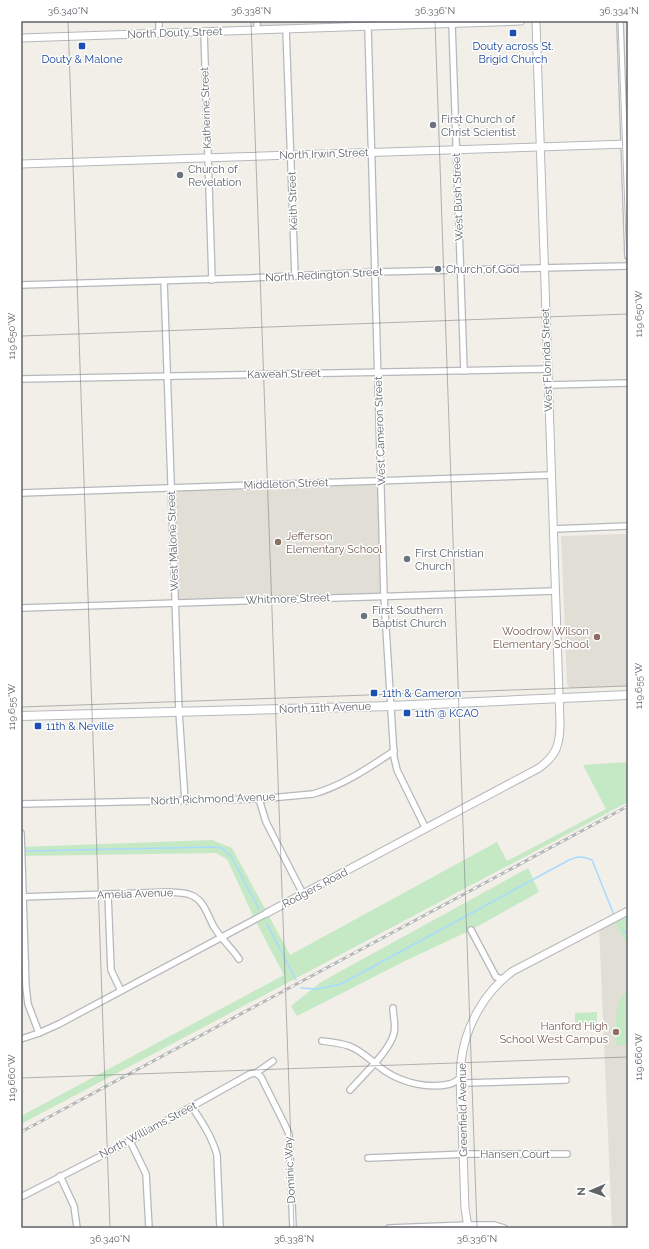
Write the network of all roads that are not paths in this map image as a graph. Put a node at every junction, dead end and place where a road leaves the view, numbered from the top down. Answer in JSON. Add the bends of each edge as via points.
{"nodes":[{"id":1,"x":159,"y":21,"type":"edge"},
{"id":2,"x":257,"y":21,"type":"edge"},
{"id":3,"x":521,"y":21,"type":"edge"},
{"id":4,"x":536,"y":21,"type":"edge"},
{"id":5,"x":620,"y":21,"type":"edge"},
{"id":6,"x":327,"y":24,"type":"edge"},
{"id":7,"x":452,"y":24,"type":"junction"},
{"id":8,"x":368,"y":27,"type":"junction"},
{"id":9,"x":286,"y":29,"type":"junction"},
{"id":10,"x":257,"y":30,"type":"junction"},
{"id":11,"x":204,"y":32,"type":"junction"},
{"id":12,"x":159,"y":33,"type":"junction"},
{"id":13,"x":21,"y":38,"type":"edge"},
{"id":14,"x":626,"y":144,"type":"edge"},
{"id":15,"x":540,"y":147,"type":"junction"},
{"id":16,"x":456,"y":149,"type":"junction"},
{"id":17,"x":372,"y":152,"type":"junction"},
{"id":18,"x":291,"y":155,"type":"junction"},
{"id":19,"x":208,"y":158,"type":"junction"},
{"id":20,"x":21,"y":164,"type":"edge"},
{"id":21,"x":628,"y":256,"type":"edge"},
{"id":22,"x":628,"y":266,"type":"edge"},
{"id":23,"x":544,"y":268,"type":"junction"},
{"id":24,"x":461,"y":270,"type":"junction"},
{"id":25,"x":375,"y":272,"type":"junction"},
{"id":26,"x":295,"y":276,"type":"junction"},
{"id":27,"x":212,"y":280,"type":"junction"},
{"id":28,"x":164,"y":281,"type":"junction"},
{"id":29,"x":21,"y":284,"type":"edge"},
{"id":30,"x":548,"y":369,"type":"junction"},
{"id":31,"x":464,"y":371,"type":"junction"},
{"id":32,"x":378,"y":372,"type":"junction"},
{"id":33,"x":167,"y":376,"type":"junction"},
{"id":34,"x":21,"y":379,"type":"edge"},
{"id":35,"x":628,"y":383,"type":"edge"},
{"id":36,"x":548,"y":385,"type":"junction"},
{"id":37,"x":551,"y":475,"type":"junction"},
{"id":38,"x":381,"y":481,"type":"junction"},
{"id":39,"x":171,"y":488,"type":"junction"},
{"id":40,"x":21,"y":494,"type":"edge"},
{"id":41,"x":628,"y":526,"type":"edge"},
{"id":42,"x":553,"y":529,"type":"junction"},
{"id":43,"x":555,"y":591,"type":"junction"},
{"id":44,"x":384,"y":596,"type":"junction"},
{"id":45,"x":175,"y":603,"type":"junction"},
{"id":46,"x":21,"y":608,"type":"edge"},
{"id":47,"x":628,"y":696,"type":"edge"},
{"id":48,"x":559,"y":699,"type":"junction"},
{"id":49,"x":391,"y":706,"type":"junction"},
{"id":50,"x":179,"y":712,"type":"junction"},
{"id":51,"x":21,"y":716,"type":"edge"},
{"id":52,"x":394,"y":751,"type":"junction"},
{"id":53,"x":259,"y":799,"type":"junction"},
{"id":54,"x":185,"y":801,"type":"junction"},
{"id":55,"x":21,"y":804,"type":"edge"},
{"id":56,"x":426,"y":828,"type":"junction"},
{"id":57,"x":21,"y":833,"type":"edge"},
{"id":58,"x":303,"y":894,"type":"junction"},
{"id":59,"x":108,"y":895,"type":"junction"},
{"id":60,"x":22,"y":897,"type":"edge"},
{"id":61,"x":628,"y":911,"type":"edge"},
{"id":62,"x":267,"y":913,"type":"joint"},
{"id":63,"x":471,"y":930,"type":"dead end"},
{"id":64,"x":222,"y":937,"type":"junction"},
{"id":65,"x":239,"y":959,"type":"dead end"},
{"id":66,"x":502,"y":979,"type":"junction"},
{"id":67,"x":121,"y":991,"type":"junction"},
{"id":68,"x":393,"y":1008,"type":"dead end"},
{"id":69,"x":38,"y":1034,"type":"junction"},
{"id":70,"x":21,"y":1039,"type":"edge"},
{"id":71,"x":322,"y":1041,"type":"dead end"},
{"id":72,"x":272,"y":1061,"type":"dead end"},
{"id":73,"x":375,"y":1064,"type":"junction"},
{"id":74,"x":256,"y":1073,"type":"junction"},
{"id":75,"x":461,"y":1078,"type":"junction"},
{"id":76,"x":566,"y":1080,"type":"dead end"},
{"id":77,"x":350,"y":1090,"type":"dead end"},
{"id":78,"x":192,"y":1107,"type":"junction"},
{"id":79,"x":130,"y":1141,"type":"junction"},
{"id":80,"x":463,"y":1154,"type":"junction"},
{"id":81,"x":567,"y":1154,"type":"dead end"},
{"id":82,"x":368,"y":1158,"type":"dead end"},
{"id":83,"x":60,"y":1176,"type":"junction"},
{"id":84,"x":21,"y":1197,"type":"edge"},
{"id":85,"x":468,"y":1226,"type":"edge"},
{"id":86,"x":77,"y":1228,"type":"edge"},
{"id":87,"x":149,"y":1228,"type":"edge"},
{"id":88,"x":220,"y":1228,"type":"edge"},
{"id":89,"x":293,"y":1228,"type":"edge"},
{"id":90,"x":389,"y":1228,"type":"edge"},
{"id":91,"x":504,"y":1228,"type":"edge"}],
"edges":[{"from":1,"to":12,"type":"street"},
{"from":2,"to":10,"type":"street"},
{"from":3,"to":7,"type":"street","name":"North Douty Street"},
{"from":4,"to":15,"type":"street","name":"West Florinda Street"},
{"from":5,"to":14,"type":"street"},
{"from":6,"to":8,"type":"street","name":"North Douty Street"},
{"from":6,"to":9,"type":"street","name":"North Douty Street"},
{"from":7,"to":8,"type":"street","name":"North Douty Street"},
{"from":7,"to":16,"type":"street","name":"West Bush Street"},
{"from":8,"to":17,"type":"street","name":"West Cameron Street"},
{"from":9,"to":10,"type":"street","name":"North Douty Street"},
{"from":9,"to":18,"type":"street","name":"Keith Street"},
{"from":10,"to":11,"type":"street","name":"North Douty Street"},
{"from":11,"to":12,"type":"street","name":"North Douty Street"},
{"from":11,"to":19,"type":"street","name":"Katherine Street"},
{"from":12,"to":13,"type":"street","name":"North Douty Street"},
{"from":14,"to":15,"type":"street","name":"North Irwin Street"},
{"from":14,"to":21,"type":"street"},
{"from":15,"to":16,"type":"street","name":"North Irwin Street"},
{"from":15,"to":23,"type":"street","name":"West Florinda Street"},
{"from":16,"to":17,"type":"street","name":"North Irwin Street"},
{"from":16,"to":24,"type":"street","name":"West Bush Street"},
{"from":17,"to":18,"type":"street","name":"North Irwin Street"},
{"from":17,"to":25,"type":"street","name":"West Cameron Street"},
{"from":18,"to":19,"type":"street","name":"North Irwin Street"},
{"from":18,"to":26,"type":"street","name":"Keith Street"},
{"from":19,"to":20,"type":"street","name":"North Irwin Street"},
{"from":19,"to":27,"type":"street","name":"Katherine Street"},
{"from":22,"to":23,"type":"street","name":"North Redington Street"},
{"from":23,"to":24,"type":"street","name":"North Redington Street"},
{"from":23,"to":30,"type":"street","name":"West Florinda Street"},
{"from":24,"to":25,"type":"street","name":"North Redington Street"},
{"from":24,"to":31,"type":"street","name":"West Bush Street"},
{"from":25,"to":26,"type":"street","name":"North Redington Street"},
{"from":25,"to":32,"type":"street","name":"West Cameron Street"},
{"from":26,"to":27,"type":"street","name":"North Redington Street"},
{"from":27,"to":28,"type":"street","name":"North Redington Street"},
{"from":28,"to":29,"type":"street","name":"North Redington Street"},
{"from":28,"to":33,"type":"street","name":"West Malone Street"},
{"from":30,"to":31,"type":"street","name":"Kaweah Street"},
{"from":30,"to":36,"type":"street","name":"West Florinda Street"},
{"from":31,"to":32,"type":"street","name":"Kaweah Street"},
{"from":32,"to":33,"type":"street","name":"Kaweah Street"},
{"from":32,"to":38,"type":"street","name":"West Cameron Street"},
{"from":33,"to":34,"type":"street","name":"Kaweah Street"},
{"from":33,"to":39,"type":"street","name":"West Malone Street"},
{"from":35,"to":36,"type":"street"},
{"from":36,"to":37,"type":"street","name":"West Florinda Street"},
{"from":37,"to":38,"type":"street","name":"Middleton Street"},
{"from":37,"to":42,"type":"street","name":"West Florinda Street"},
{"from":38,"to":39,"type":"street","name":"Middleton Street"},
{"from":38,"to":44,"type":"street","name":"West Cameron Street"},
{"from":39,"to":40,"type":"street","name":"Middleton Street"},
{"from":39,"to":45,"type":"street","name":"West Malone Street"},
{"from":41,"to":42,"type":"street"},
{"from":42,"to":43,"type":"street","name":"West Florinda Street"},
{"from":43,"to":44,"type":"street","name":"Whitmore Street"},
{"from":43,"to":48,"type":"street","name":"West Florinda Street"},
{"from":44,"to":45,"type":"street","name":"Whitmore Street"},
{"from":44,"to":49,"type":"street","name":"West Cameron Street"},
{"from":45,"to":46,"type":"street","name":"Whitmore Street"},
{"from":45,"to":50,"type":"street","name":"West Malone Street"},
{"from":47,"to":48,"type":"main road","name":"North 11th Avenue"},
{"from":48,"to":49,"type":"main road","name":"North 11th Avenue"},
{"from":48,"to":56,"type":"street","name":"Rodgers Road","via":[[559,744],[546,762]]},
{"from":49,"to":50,"type":"main road","name":"North 11th Avenue"},
{"from":49,"to":52,"type":"street","name":"West Cameron Street"},
{"from":50,"to":51,"type":"main road","name":"North 11th Avenue"},
{"from":50,"to":54,"type":"street","name":"West Malone Street"},
{"from":52,"to":53,"type":"street","name":"North Richmond Avenue","via":[[322,792]]},
{"from":52,"to":56,"type":"street","name":"West Cameron Street","via":[[395,766]]},
{"from":53,"to":54,"type":"street","name":"North Richmond Avenue"},
{"from":53,"to":58,"type":"street","via":[[266,822]]},
{"from":54,"to":55,"type":"street","name":"North Richmond Avenue"},
{"from":56,"to":58,"type":"street","name":"Rodgers Road"},
{"from":57,"to":60,"type":"street"},
{"from":58,"to":62,"type":"street","name":"Rodgers Road"},
{"from":59,"to":60,"type":"street","name":"Amelia Avenue"},
{"from":59,"to":64,"type":"street","name":"Amelia Avenue","via":[[168,892],[193,896],[201,902]]},
{"from":59,"to":67,"type":"street","via":[[112,970]]},
{"from":60,"to":69,"type":"street","via":[[28,1004]]},
{"from":61,"to":66,"type":"street","name":"Greenfield Avenue","via":[[527,963]]},
{"from":62,"to":64,"type":"street","name":"Rodgers Road"},
{"from":63,"to":66,"type":"street","via":[[496,977]]},
{"from":64,"to":65,"type":"street","name":"Amelia Avenue"},
{"from":64,"to":67,"type":"street","name":"Rodgers Road"},
{"from":66,"to":75,"type":"street","name":"Greenfield Avenue","via":[[484,1001],[470,1027],[463,1053]]},
{"from":67,"to":69,"type":"street","name":"Rodgers Road"},
{"from":68,"to":73,"type":"street","via":[[394,1034]]},
{"from":69,"to":70,"type":"street","name":"Rodgers Road"},
{"from":71,"to":73,"type":"street","via":[[350,1046]]},
{"from":72,"to":74,"type":"street","name":"North Williams Street"},
{"from":73,"to":75,"type":"street","via":[[402,1080],[418,1084],[451,1084]]},
{"from":73,"to":77,"type":"street"},
{"from":74,"to":78,"type":"street","name":"North Williams Street"},
{"from":74,"to":89,"type":"street","name":"Dominic Way","via":[[289,1134]]},
{"from":75,"to":76,"type":"street","via":[[465,1083]]},
{"from":75,"to":80,"type":"street","name":"Greenfield Avenue"},
{"from":78,"to":79,"type":"street","name":"North Williams Street"},
{"from":78,"to":88,"type":"street","via":[[208,1132],[217,1155]]},
{"from":79,"to":83,"type":"street","name":"North Williams Street"},
{"from":79,"to":87,"type":"street","via":[[146,1174]]},
{"from":80,"to":81,"type":"street","name":"Hansen Court"},
{"from":80,"to":82,"type":"street","name":"Hansen Court"},
{"from":80,"to":85,"type":"street","name":"Greenfield Avenue"},
{"from":83,"to":84,"type":"street","name":"North Williams Street"},
{"from":83,"to":86,"type":"street","via":[[74,1206]]},
{"from":85,"to":90,"type":"street"},
{"from":85,"to":91,"type":"street","via":[[494,1225]]}]}
